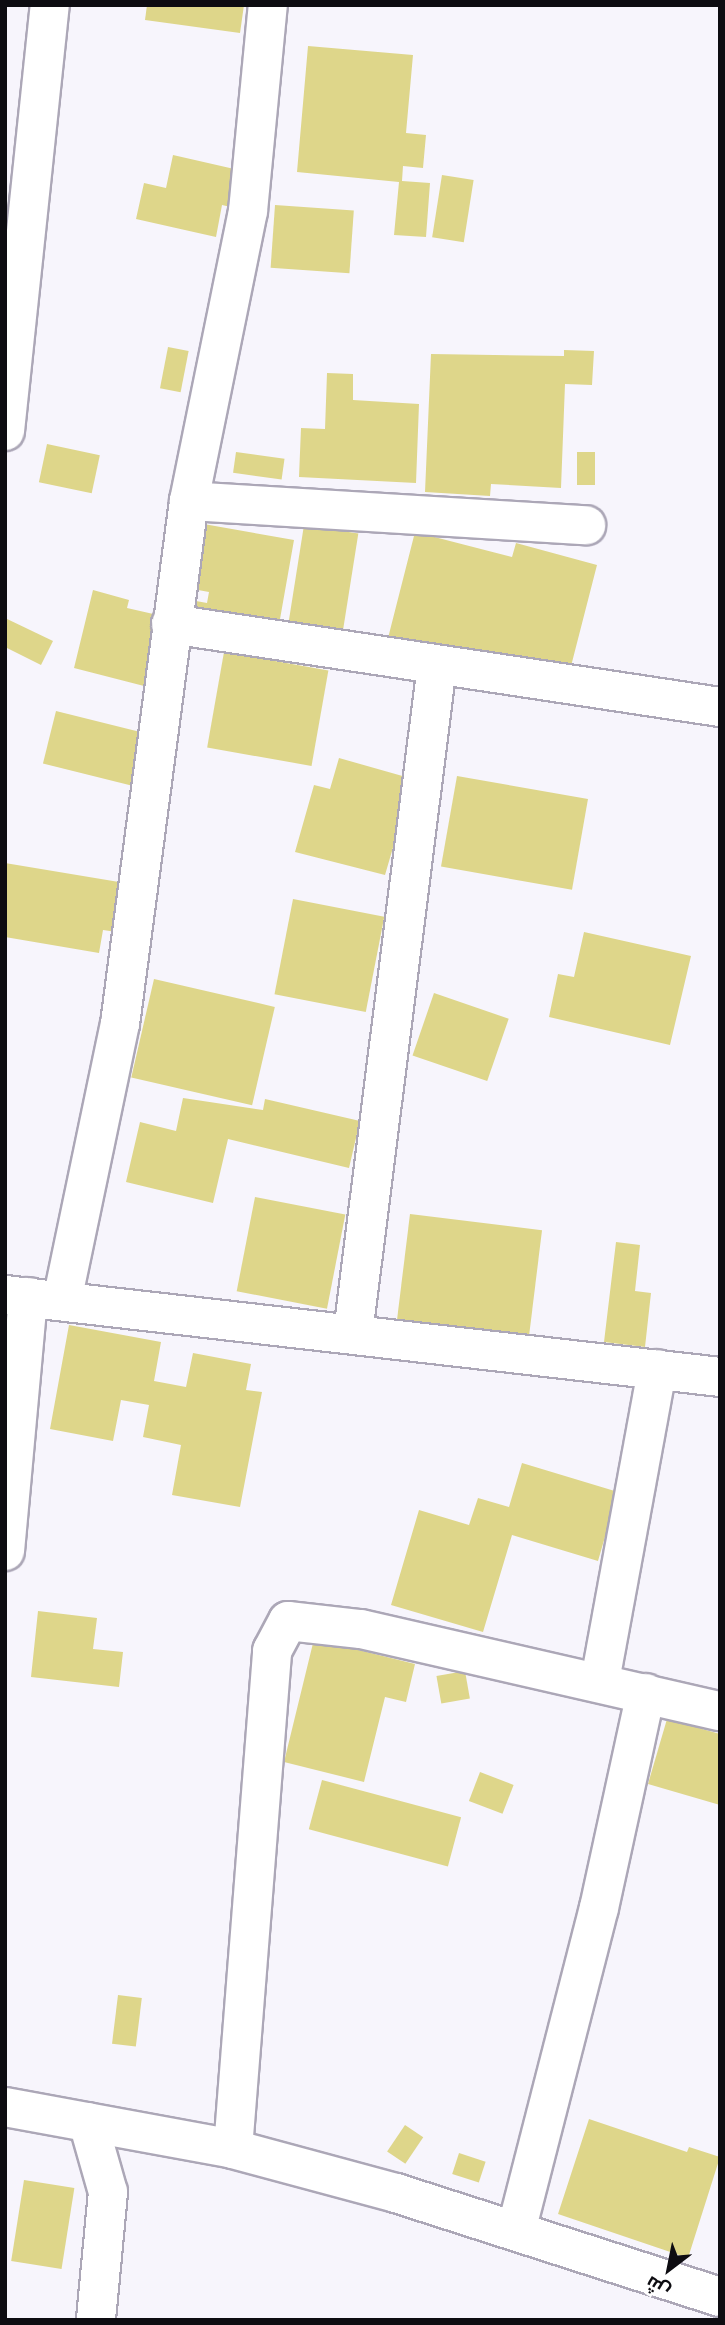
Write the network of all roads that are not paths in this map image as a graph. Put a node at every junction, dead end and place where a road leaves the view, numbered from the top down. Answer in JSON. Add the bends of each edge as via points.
{"nodes":[{"id":1,"x":50,"y":5,"type":"edge"},
{"id":2,"x":268,"y":5,"type":"edge"},
{"id":3,"x":5,"y":430,"type":"edge"},
{"id":4,"x":189,"y":501,"type":"junction"},
{"id":5,"x":586,"y":525,"type":"dead end"},
{"id":6,"x":171,"y":624,"type":"junction"},
{"id":7,"x":437,"y":665,"type":"junction"},
{"id":8,"x":720,"y":707,"type":"edge"},
{"id":9,"x":32,"y":1297,"type":"edge"},
{"id":10,"x":353,"y":1333,"type":"junction"},
{"id":11,"x":657,"y":1369,"type":"junction"},
{"id":12,"x":720,"y":1377,"type":"edge"},
{"id":13,"x":5,"y":1551,"type":"edge"},
{"id":14,"x":600,"y":1681,"type":"junction"},
{"id":15,"x":646,"y":1693,"type":"junction"},
{"id":16,"x":720,"y":1711,"type":"edge"},
{"id":17,"x":5,"y":2107,"type":"edge"},
{"id":18,"x":88,"y":2122,"type":"junction"},
{"id":19,"x":233,"y":2149,"type":"junction"},
{"id":20,"x":516,"y":2231,"type":"junction"},
{"id":21,"x":720,"y":2297,"type":"edge"},
{"id":22,"x":96,"y":2320,"type":"edge"}],
"edges":[{"from":1,"to":3,"type":"street"},
{"from":2,"to":4,"type":"street","via":[[248,211]]},
{"from":4,"to":5,"type":"street"},
{"from":4,"to":6,"type":"street"},
{"from":6,"to":7,"type":"street"},
{"from":6,"to":9,"type":"street","via":[[120,1024]]},
{"from":7,"to":8,"type":"street"},
{"from":7,"to":10,"type":"street"},
{"from":9,"to":10,"type":"street"},
{"from":9,"to":13,"type":"street"},
{"from":10,"to":11,"type":"street"},
{"from":11,"to":12,"type":"street"},
{"from":11,"to":14,"type":"street"},
{"from":14,"to":15,"type":"street"},
{"from":14,"to":19,"type":"street","via":[[322,1622],[296,1618],[280,1630],[272,1651]]},
{"from":15,"to":16,"type":"street"},
{"from":15,"to":20,"type":"street","via":[[596,1921]]},
{"from":17,"to":18,"type":"street"},
{"from":18,"to":19,"type":"street"},
{"from":18,"to":22,"type":"street","via":[[108,2192]]},
{"from":19,"to":20,"type":"street"},
{"from":20,"to":21,"type":"street"}]}
